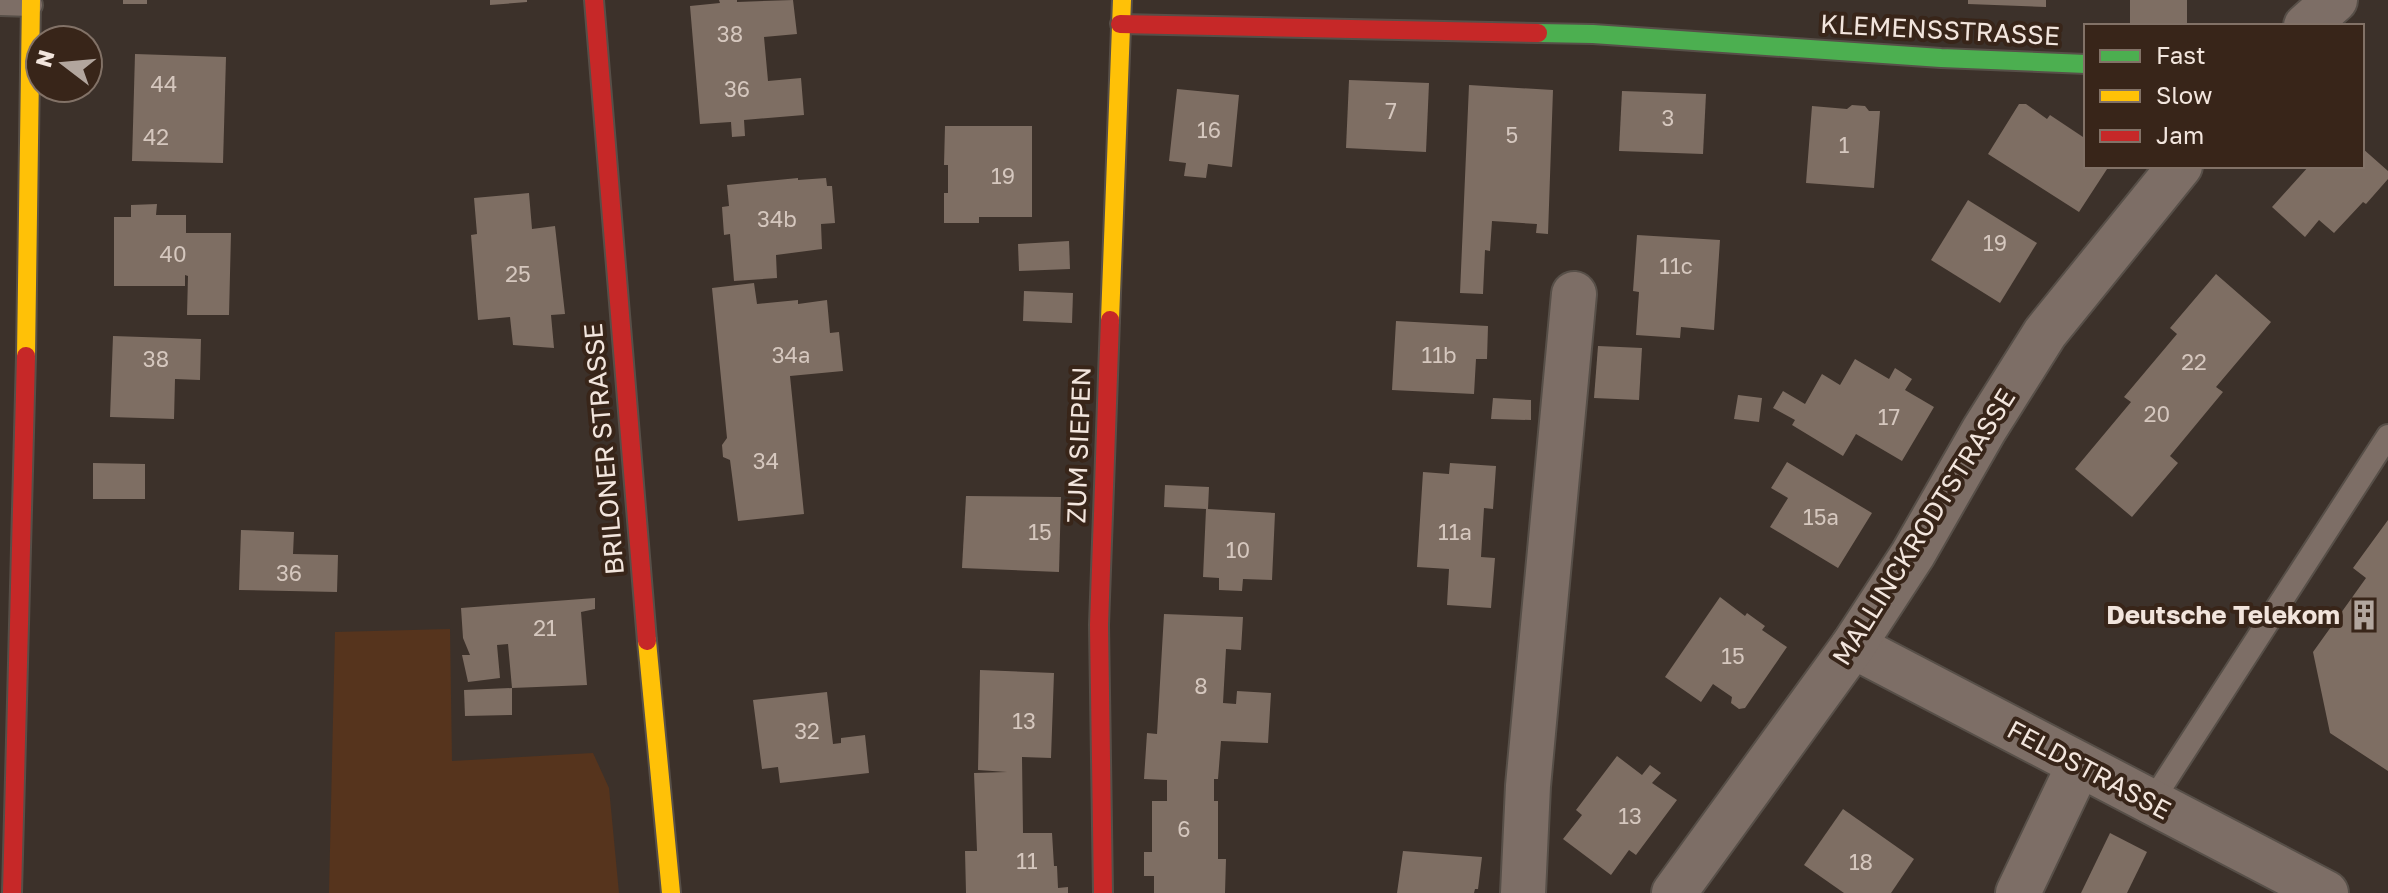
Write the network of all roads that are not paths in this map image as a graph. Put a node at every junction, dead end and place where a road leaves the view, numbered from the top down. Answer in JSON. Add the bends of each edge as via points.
{"nodes":[{"id":1,"x":594,"y":0,"type":"edge"},
{"id":2,"x":1122,"y":0,"type":"edge"},
{"id":3,"x":2335,"y":0,"type":"edge"},
{"id":4,"x":31,"y":2,"type":"edge"},
{"id":5,"x":0,"y":4,"type":"edge"},
{"id":6,"x":1120,"y":24,"type":"junction"},
{"id":7,"x":2308,"y":24,"type":"edge"},
{"id":8,"x":2084,"y":64,"type":"edge"},
{"id":9,"x":2178,"y":168,"type":"edge"},
{"id":10,"x":1574,"y":294,"type":"dead end"},
{"id":11,"x":2388,"y":436,"type":"edge"},
{"id":12,"x":1853,"y":646,"type":"junction"},
{"id":13,"x":2079,"y":765,"type":"junction"},
{"id":14,"x":2151,"y":803,"type":"junction"},
{"id":15,"x":2271,"y":881,"type":"edge"},
{"id":16,"x":12,"y":893,"type":"edge"},
{"id":17,"x":671,"y":893,"type":"edge"},
{"id":18,"x":1103,"y":893,"type":"edge"},
{"id":19,"x":1523,"y":893,"type":"edge"},
{"id":20,"x":1674,"y":893,"type":"edge"},
{"id":21,"x":2018,"y":893,"type":"edge"},
{"id":22,"x":2326,"y":893,"type":"edge"}],
"edges":[{"from":1,"to":17,"type":"street","name":"BRILONER STRASSE"},
{"from":2,"to":6,"type":"street","name":"ZUM SIEPEN"},
{"from":3,"to":7,"type":"street"},
{"from":4,"to":5,"type":"lane"},
{"from":4,"to":16,"type":"street"},
{"from":6,"to":8,"type":"street","name":"KLEMENSSTRASSE","via":[[1593,34]]},
{"from":6,"to":18,"type":"street","name":"ZUM SIEPEN","via":[[1099,625]]},
{"from":9,"to":12,"type":"street","name":"MALLINCKRODTSTRASSE","via":[[2045,333]]},
{"from":10,"to":19,"type":"street","via":[[1528,786]]},
{"from":11,"to":14,"type":"lane"},
{"from":12,"to":13,"type":"street","name":"FELDSTRASSE"},
{"from":12,"to":20,"type":"street","name":"MALLINCKRODTSTRASSE"},
{"from":13,"to":14,"type":"street","name":"FELDSTRASSE"},
{"from":13,"to":21,"type":"street"},
{"from":14,"to":15,"type":"street","name":"FELDSTRASSE"},
{"from":15,"to":22,"type":"street","name":"FELDSTRASSE"}]}
